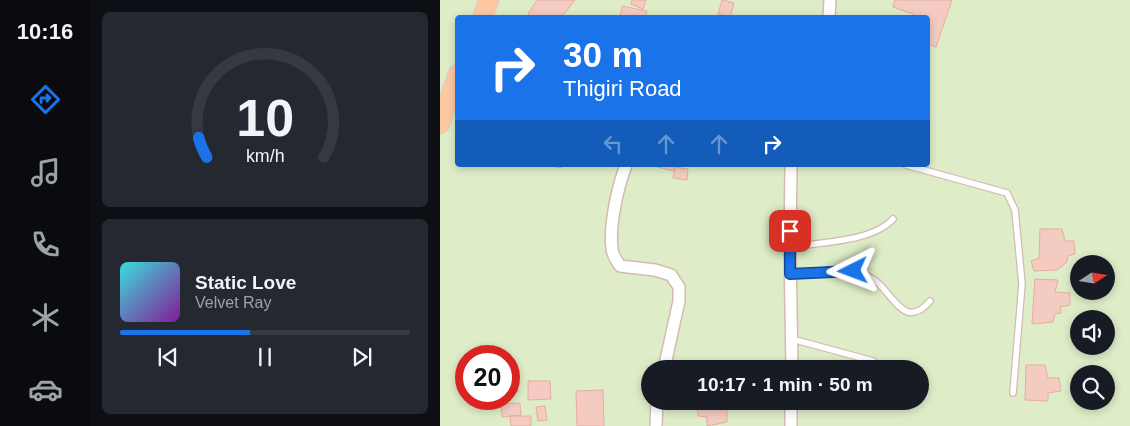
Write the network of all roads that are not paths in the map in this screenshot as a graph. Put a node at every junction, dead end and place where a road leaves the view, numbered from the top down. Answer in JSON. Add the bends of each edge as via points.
{"nodes":[{"id":1,"x":489,"y":0,"type":"edge"},
{"id":2,"x":830,"y":0,"type":"edge"},
{"id":3,"x":483,"y":15,"type":"edge"},
{"id":4,"x":829,"y":15,"type":"edge"},
{"id":5,"x":455,"y":82,"type":"edge"},
{"id":6,"x":440,"y":124,"type":"edge"},
{"id":7,"x":626,"y":167,"type":"edge"},
{"id":8,"x":792,"y":167,"type":"edge"},
{"id":9,"x":913,"y":167,"type":"edge"},
{"id":10,"x":893,"y":219,"type":"dead end"},
{"id":11,"x":790,"y":247,"type":"junction"},
{"id":12,"x":790,"y":274,"type":"junction"},
{"id":13,"x":930,"y":301,"type":"dead end"},
{"id":14,"x":792,"y":339,"type":"junction"},
{"id":15,"x":666,"y":360,"type":"edge"},
{"id":16,"x":792,"y":360,"type":"edge"},
{"id":17,"x":869,"y":360,"type":"edge"},
{"id":18,"x":1013,"y":393,"type":"dead end"},
{"id":19,"x":657,"y":410,"type":"edge"},
{"id":20,"x":791,"y":410,"type":"edge"},
{"id":21,"x":656,"y":426,"type":"edge"},
{"id":22,"x":791,"y":426,"type":"edge"}],
"edges":[{"from":1,"to":3,"type":"main road"},
{"from":2,"to":4,"type":"street"},
{"from":5,"to":6,"type":"main road"},
{"from":7,"to":15,"type":"street","via":[[615,212],[612,248],[620,266],[671,275],[679,287]]},
{"from":8,"to":11,"type":"street"},
{"from":9,"to":18,"type":"lane","via":[[1007,193],[1015,210],[1022,284]]},
{"from":10,"to":11,"type":"lane","via":[[885,228],[862,236]]},
{"from":11,"to":12,"type":"street"},
{"from":12,"to":13,"type":"lane","via":[[853,271],[866,275],[879,284],[902,310],[912,313],[922,310]]},
{"from":12,"to":14,"type":"street"},
{"from":14,"to":16,"type":"street"},
{"from":14,"to":17,"type":"lane"},
{"from":19,"to":21,"type":"street"},
{"from":20,"to":22,"type":"street"}]}
